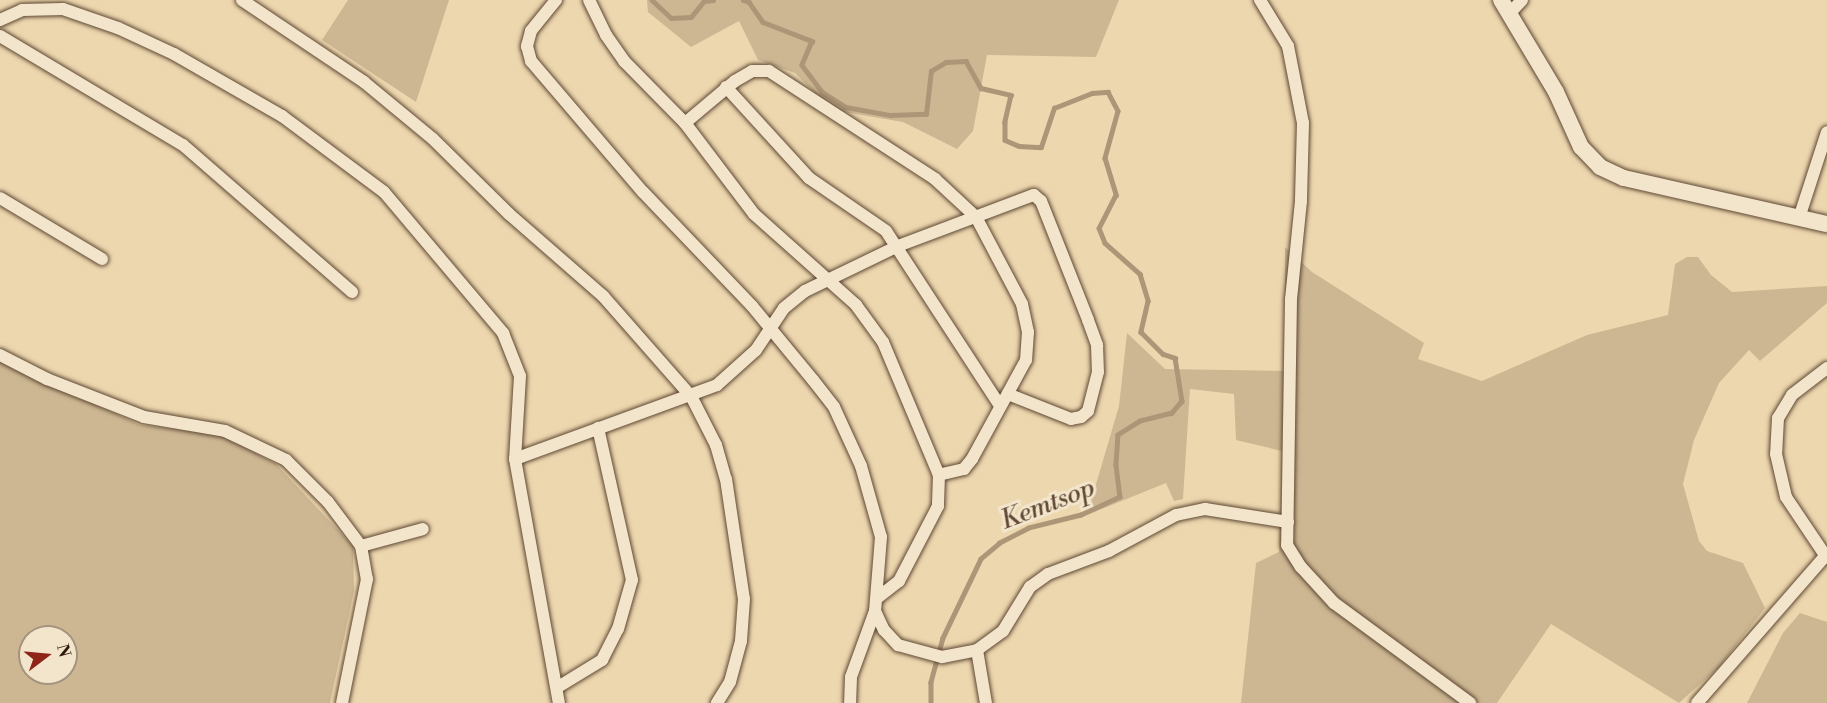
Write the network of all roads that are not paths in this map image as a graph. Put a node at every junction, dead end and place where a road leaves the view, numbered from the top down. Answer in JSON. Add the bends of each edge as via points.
{"nodes":[{"id":1,"x":242,"y":0,"type":"edge"},
{"id":2,"x":556,"y":0,"type":"edge"},
{"id":3,"x":589,"y":0,"type":"edge"},
{"id":4,"x":1260,"y":0,"type":"edge"},
{"id":5,"x":1522,"y":0,"type":"edge"},
{"id":6,"x":1505,"y":7,"type":"edge"},
{"id":7,"x":0,"y":20,"type":"edge"},
{"id":8,"x":0,"y":36,"type":"edge"},
{"id":9,"x":726,"y":87,"type":"junction"},
{"id":10,"x":684,"y":123,"type":"junction"},
{"id":11,"x":1827,"y":132,"type":"edge"},
{"id":12,"x":0,"y":198,"type":"edge"},
{"id":13,"x":1800,"y":215,"type":"junction"},
{"id":14,"x":976,"y":217,"type":"junction"},
{"id":15,"x":1827,"y":224,"type":"edge"},
{"id":16,"x":898,"y":246,"type":"junction"},
{"id":17,"x":102,"y":259,"type":"dead end"},
{"id":18,"x":829,"y":279,"type":"junction"},
{"id":19,"x":352,"y":292,"type":"dead end"},
{"id":20,"x":769,"y":328,"type":"junction"},
{"id":21,"x":0,"y":355,"type":"edge"},
{"id":22,"x":1827,"y":368,"type":"edge"},
{"id":23,"x":1008,"y":394,"type":"junction"},
{"id":24,"x":691,"y":396,"type":"junction"},
{"id":25,"x":1000,"y":406,"type":"junction"},
{"id":26,"x":598,"y":428,"type":"junction"},
{"id":27,"x":515,"y":459,"type":"junction"},
{"id":28,"x":939,"y":475,"type":"junction"},
{"id":29,"x":1288,"y":522,"type":"junction"},
{"id":30,"x":423,"y":530,"type":"dead end"},
{"id":31,"x":361,"y":546,"type":"junction"},
{"id":32,"x":1826,"y":556,"type":"edge"},
{"id":33,"x":876,"y":605,"type":"junction"},
{"id":34,"x":977,"y":650,"type":"junction"},
{"id":35,"x":558,"y":687,"type":"junction"},
{"id":36,"x":342,"y":703,"type":"edge"},
{"id":37,"x":559,"y":703,"type":"edge"},
{"id":38,"x":717,"y":703,"type":"edge"},
{"id":39,"x":850,"y":703,"type":"edge"},
{"id":40,"x":986,"y":703,"type":"edge"},
{"id":41,"x":1470,"y":703,"type":"edge"},
{"id":42,"x":1697,"y":703,"type":"edge"}],
"edges":[{"from":1,"to":24,"type":"street","via":[[364,82],[433,139],[509,214],[603,296]]},
{"from":2,"to":20,"type":"street","via":[[531,32],[527,46],[531,61]]},
{"from":3,"to":10,"type":"street","via":[[624,61]]},
{"from":4,"to":29,"type":"street","via":[[1288,46],[1303,123],[1301,201],[1291,299]]},
{"from":5,"to":6,"type":"street"},
{"from":6,"to":13,"type":"street","via":[[1556,92],[1581,147],[1600,167],[1624,178]]},
{"from":7,"to":27,"type":"street","via":[[22,10],[63,9],[118,28],[174,54],[282,116],[384,192],[503,333],[520,376]]},
{"from":8,"to":19,"type":"street","via":[[183,145]]},
{"from":9,"to":10,"type":"street"},
{"from":9,"to":14,"type":"street","via":[[752,72],[769,71],[935,179]]},
{"from":9,"to":16,"type":"street","via":[[810,178],[886,231]]},
{"from":10,"to":18,"type":"street","via":[[754,214]]},
{"from":11,"to":13,"type":"street"},
{"from":12,"to":17,"type":"street"},
{"from":13,"to":15,"type":"street"},
{"from":14,"to":16,"type":"street"},
{"from":14,"to":23,"type":"street","via":[[1022,304],[1028,332],[1026,360]]},
{"from":14,"to":23,"type":"street","via":[[1025,195],[1034,195],[1041,201],[1097,345],[1098,372],[1088,411],[1081,417],[1071,419]]},
{"from":16,"to":18,"type":"street"},
{"from":16,"to":25,"type":"street"},
{"from":18,"to":20,"type":"street","via":[[805,291]]},
{"from":18,"to":28,"type":"street","via":[[856,305],[883,342]]},
{"from":20,"to":24,"type":"street","via":[[756,351],[734,371],[717,385]]},
{"from":20,"to":33,"type":"street","via":[[834,407],[861,466],[881,537]]},
{"from":21,"to":31,"type":"street","via":[[47,379],[144,417],[225,431],[286,460],[328,502]]},
{"from":22,"to":32,"type":"street","via":[[1792,395],[1778,418],[1776,454],[1786,496]]},
{"from":23,"to":25,"type":"street"},
{"from":24,"to":26,"type":"street"},
{"from":24,"to":38,"type":"street","via":[[716,445],[726,479],[744,599],[741,641],[730,682]]},
{"from":25,"to":28,"type":"street","via":[[964,470]]},
{"from":26,"to":27,"type":"street"},
{"from":26,"to":35,"type":"street","via":[[632,580],[618,629],[602,660]]},
{"from":27,"to":35,"type":"street"},
{"from":28,"to":33,"type":"street","via":[[938,506],[899,581]]},
{"from":29,"to":34,"type":"street","via":[[1205,509],[1176,515],[1109,550],[1048,574],[1030,587],[1004,631]]},
{"from":29,"to":41,"type":"street","via":[[1287,545],[1334,603]]},
{"from":30,"to":31,"type":"street"},
{"from":31,"to":36,"type":"street","via":[[367,579]]},
{"from":32,"to":42,"type":"street"},
{"from":33,"to":34,"type":"street","via":[[884,630],[898,645],[942,657]]},
{"from":33,"to":39,"type":"street","via":[[851,676]]},
{"from":34,"to":40,"type":"street"},
{"from":35,"to":37,"type":"street"}]}
